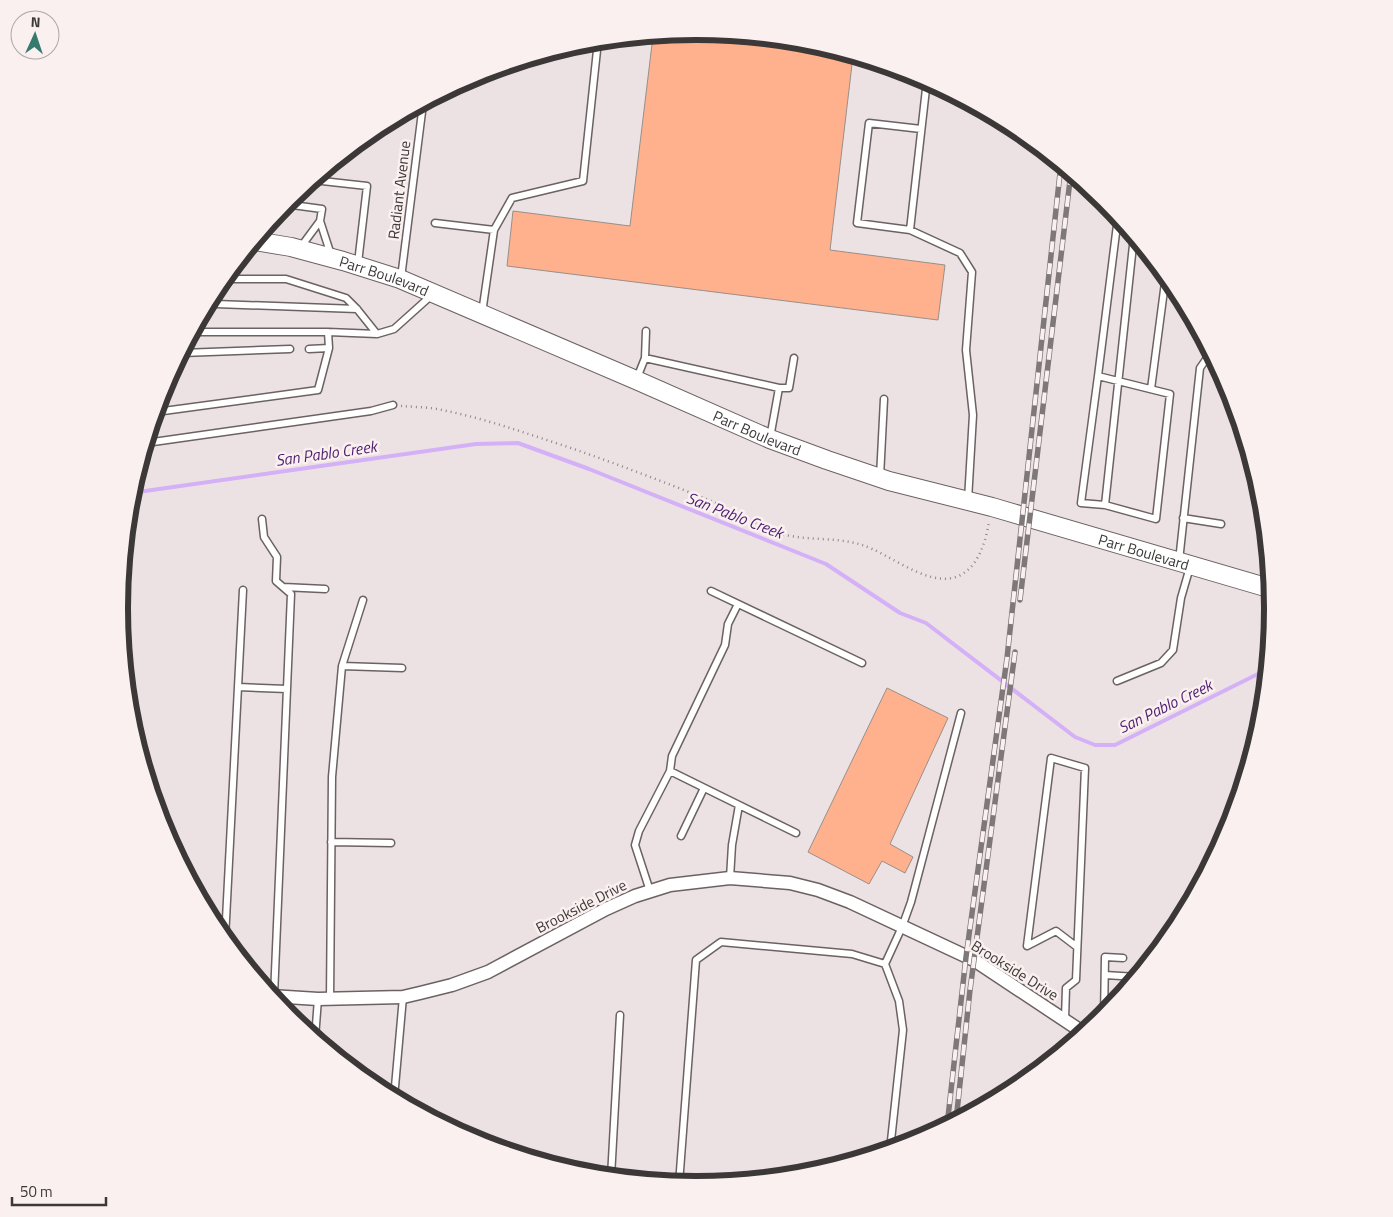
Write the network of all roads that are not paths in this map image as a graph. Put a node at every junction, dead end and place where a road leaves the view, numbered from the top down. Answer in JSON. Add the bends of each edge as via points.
{"nodes":[{"id":1,"x":597,"y":49,"type":"edge"},
{"id":2,"x":926,"y":89,"type":"edge"},
{"id":3,"x":421,"y":111,"type":"edge"},
{"id":4,"x":921,"y":129,"type":"junction"},
{"id":5,"x":322,"y":181,"type":"edge"},
{"id":6,"x":297,"y":206,"type":"edge"},
{"id":7,"x":320,"y":221,"type":"junction"},
{"id":8,"x":435,"y":223,"type":"dead end"},
{"id":9,"x":1117,"y":226,"type":"edge"},
{"id":10,"x":494,"y":230,"type":"junction"},
{"id":11,"x":910,"y":230,"type":"junction"},
{"id":12,"x":263,"y":241,"type":"edge"},
{"id":13,"x":1133,"y":245,"type":"edge"},
{"id":14,"x":300,"y":249,"type":"junction"},
{"id":15,"x":331,"y":257,"type":"junction"},
{"id":16,"x":358,"y":265,"type":"junction"},
{"id":17,"x":233,"y":279,"type":"edge"},
{"id":18,"x":400,"y":279,"type":"junction"},
{"id":19,"x":1165,"y":286,"type":"edge"},
{"id":20,"x":434,"y":293,"type":"junction"},
{"id":21,"x":216,"y":304,"type":"dead end"},
{"id":22,"x":358,"y":309,"type":"junction"},
{"id":23,"x":482,"y":314,"type":"junction"},
{"id":24,"x":201,"y":330,"type":"edge"},
{"id":25,"x":646,"y":331,"type":"dead end"},
{"id":26,"x":328,"y":332,"type":"junction"},
{"id":27,"x":377,"y":334,"type":"junction"},
{"id":28,"x":329,"y":348,"type":"junction"},
{"id":29,"x":290,"y":349,"type":"dead end"},
{"id":30,"x":309,"y":349,"type":"dead end"},
{"id":31,"x":189,"y":353,"type":"edge"},
{"id":32,"x":644,"y":358,"type":"junction"},
{"id":33,"x":794,"y":358,"type":"dead end"},
{"id":34,"x":1208,"y":361,"type":"edge"},
{"id":35,"x":1098,"y":376,"type":"junction"},
{"id":36,"x":636,"y":380,"type":"junction"},
{"id":37,"x":1118,"y":380,"type":"junction"},
{"id":38,"x":779,"y":388,"type":"junction"},
{"id":39,"x":1151,"y":389,"type":"junction"},
{"id":40,"x":884,"y":399,"type":"dead end"},
{"id":41,"x":393,"y":405,"type":"road end"},
{"id":42,"x":164,"y":411,"type":"edge"},
{"id":43,"x":770,"y":439,"type":"junction"},
{"id":44,"x":153,"y":442,"type":"edge"},
{"id":45,"x":880,"y":478,"type":"junction"},
{"id":46,"x":968,"y":502,"type":"junction"},
{"id":47,"x":1104,"y":506,"type":"junction"},
{"id":48,"x":1183,"y":518,"type":"junction"},
{"id":49,"x":262,"y":519,"type":"dead end"},
{"id":50,"x":1221,"y":524,"type":"dead end"},
{"id":51,"x":1185,"y":564,"type":"junction"},
{"id":52,"x":1264,"y":584,"type":"edge"},
{"id":53,"x":283,"y":587,"type":"junction"},
{"id":54,"x":325,"y":589,"type":"dead end"},
{"id":55,"x":243,"y":590,"type":"dead end"},
{"id":56,"x":711,"y":591,"type":"dead end"},
{"id":57,"x":363,"y":600,"type":"dead end"},
{"id":58,"x":738,"y":604,"type":"junction"},
{"id":59,"x":862,"y":663,"type":"dead end"},
{"id":60,"x":342,"y":666,"type":"junction"},
{"id":61,"x":402,"y":668,"type":"dead end"},
{"id":62,"x":1117,"y":681,"type":"dead end"},
{"id":63,"x":238,"y":687,"type":"junction"},
{"id":64,"x":287,"y":689,"type":"junction"},
{"id":65,"x":961,"y":713,"type":"dead end"},
{"id":66,"x":670,"y":771,"type":"junction"},
{"id":67,"x":704,"y":788,"type":"junction"},
{"id":68,"x":739,"y":805,"type":"junction"},
{"id":69,"x":796,"y":832,"type":"dead end"},
{"id":70,"x":681,"y":836,"type":"dead end"},
{"id":71,"x":331,"y":842,"type":"junction"},
{"id":72,"x":391,"y":843,"type":"dead end"},
{"id":73,"x":730,"y":878,"type":"junction"},
{"id":74,"x":650,"y":891,"type":"junction"},
{"id":75,"x":226,"y":926,"type":"edge"},
{"id":76,"x":902,"y":927,"type":"junction"},
{"id":77,"x":1077,"y":947,"type":"junction"},
{"id":78,"x":1123,"y":958,"type":"dead end"},
{"id":79,"x":885,"y":964,"type":"junction"},
{"id":80,"x":1105,"y":974,"type":"junction"},
{"id":81,"x":1130,"y":976,"type":"edge"},
{"id":82,"x":272,"y":987,"type":"edge"},
{"id":83,"x":403,"y":996,"type":"junction"},
{"id":84,"x":282,"y":997,"type":"edge"},
{"id":85,"x":324,"y":999,"type":"junction"},
{"id":86,"x":1104,"y":1003,"type":"edge"},
{"id":87,"x":620,"y":1015,"type":"dead end"},
{"id":88,"x":1065,"y":1020,"type":"junction"},
{"id":89,"x":1078,"y":1029,"type":"edge"},
{"id":90,"x":317,"y":1031,"type":"edge"},
{"id":91,"x":395,"y":1090,"type":"edge"},
{"id":92,"x":891,"y":1143,"type":"edge"},
{"id":93,"x":611,"y":1170,"type":"edge"},
{"id":94,"x":680,"y":1177,"type":"edge"}],
"edges":[{"from":1,"to":10,"type":"lane","via":[[583,181],[512,198]]},
{"from":2,"to":4,"type":"lane"},
{"from":3,"to":18,"type":"lane","name":"Radiant Avenue"},
{"from":4,"to":11,"type":"lane"},
{"from":4,"to":11,"type":"lane","via":[[869,123],[857,224]]},
{"from":5,"to":16,"type":"lane","via":[[367,186]]},
{"from":6,"to":7,"type":"lane","via":[[322,209]]},
{"from":7,"to":14,"type":"lane"},
{"from":7,"to":15,"type":"lane"},
{"from":8,"to":10,"type":"lane"},
{"from":9,"to":35,"type":"lane"},
{"from":10,"to":23,"type":"lane"},
{"from":11,"to":46,"type":"lane","via":[[960,253],[972,272],[966,350],[973,415]]},
{"from":12,"to":14,"type":"street","name":"Parr Boulevard"},
{"from":13,"to":37,"type":"lane"},
{"from":14,"to":15,"type":"street","name":"Parr Boulevard"},
{"from":15,"to":16,"type":"street","name":"Parr Boulevard"},
{"from":16,"to":18,"type":"street","name":"Parr Boulevard"},
{"from":17,"to":22,"type":"lane","via":[[286,279],[346,298]]},
{"from":18,"to":20,"type":"street","name":"Parr Boulevard"},
{"from":19,"to":39,"type":"lane"},
{"from":20,"to":23,"type":"street","name":"Parr Boulevard"},
{"from":20,"to":27,"type":"lane","via":[[394,329]]},
{"from":21,"to":22,"type":"lane"},
{"from":22,"to":27,"type":"lane"},
{"from":23,"to":36,"type":"street","name":"Parr Boulevard"},
{"from":24,"to":26,"type":"lane"},
{"from":25,"to":32,"type":"lane"},
{"from":26,"to":27,"type":"lane"},
{"from":26,"to":28,"type":"lane"},
{"from":28,"to":30,"type":"lane"},
{"from":28,"to":42,"type":"lane","via":[[318,390]]},
{"from":29,"to":31,"type":"lane"},
{"from":32,"to":36,"type":"lane"},
{"from":32,"to":38,"type":"lane"},
{"from":33,"to":38,"type":"lane","via":[[789,388]]},
{"from":34,"to":48,"type":"lane","via":[[1200,368]]},
{"from":35,"to":37,"type":"lane"},
{"from":35,"to":47,"type":"lane","via":[[1081,502]]},
{"from":36,"to":43,"type":"street","name":"Parr Boulevard"},
{"from":37,"to":39,"type":"lane"},
{"from":37,"to":47,"type":"lane"},
{"from":38,"to":43,"type":"lane"},
{"from":39,"to":47,"type":"lane","via":[[1170,394],[1156,520]]},
{"from":40,"to":45,"type":"lane"},
{"from":41,"to":44,"type":"lane"},
{"from":43,"to":45,"type":"street","name":"Parr Boulevard"},
{"from":45,"to":46,"type":"street","name":"Parr Boulevard"},
{"from":46,"to":51,"type":"street","name":"Parr Boulevard"},
{"from":48,"to":50,"type":"lane"},
{"from":48,"to":51,"type":"lane"},
{"from":49,"to":53,"type":"lane","via":[[264,537],[276,557],[276,581]]},
{"from":51,"to":52,"type":"street","name":"Parr Boulevard"},
{"from":51,"to":62,"type":"lane","via":[[1173,650],[1161,663]]},
{"from":53,"to":54,"type":"lane"},
{"from":53,"to":64,"type":"lane","via":[[291,594]]},
{"from":55,"to":63,"type":"lane"},
{"from":56,"to":58,"type":"lane"},
{"from":57,"to":60,"type":"lane"},
{"from":58,"to":59,"type":"lane"},
{"from":58,"to":66,"type":"lane","via":[[728,624],[725,645],[672,756]]},
{"from":60,"to":61,"type":"lane"},
{"from":60,"to":71,"type":"lane","via":[[332,777]]},
{"from":63,"to":64,"type":"lane"},
{"from":63,"to":75,"type":"lane"},
{"from":64,"to":82,"type":"lane"},
{"from":65,"to":76,"type":"lane"},
{"from":66,"to":67,"type":"lane"},
{"from":66,"to":74,"type":"lane","via":[[635,845]]},
{"from":67,"to":68,"type":"lane"},
{"from":67,"to":70,"type":"lane"},
{"from":68,"to":69,"type":"lane"},
{"from":68,"to":73,"type":"lane"},
{"from":71,"to":72,"type":"lane"},
{"from":71,"to":85,"type":"lane"},
{"from":73,"to":74,"type":"street","name":"Brookside Drive","via":[[670,885]]},
{"from":73,"to":76,"type":"street","name":"Brookside Drive","via":[[790,883],[818,890]]},
{"from":74,"to":83,"type":"street","name":"Brookside Drive","via":[[606,909],[488,972],[452,985]]},
{"from":76,"to":79,"type":"lane"},
{"from":76,"to":88,"type":"street","name":"Brookside Drive","via":[[974,960]]},
{"from":77,"to":77,"type":"lane","via":[[1085,768],[1051,758],[1027,946],[1056,932]]},
{"from":77,"to":88,"type":"lane","via":[[1076,980],[1066,988]]},
{"from":78,"to":80,"type":"lane","via":[[1105,957]]},
{"from":79,"to":92,"type":"lane","via":[[899,1001],[903,1030]]},
{"from":79,"to":94,"type":"lane","via":[[852,954],[721,942],[696,960]]},
{"from":80,"to":81,"type":"lane"},
{"from":80,"to":86,"type":"lane"},
{"from":83,"to":85,"type":"street","name":"Brookside Drive"},
{"from":83,"to":91,"type":"lane"},
{"from":84,"to":85,"type":"street","name":"Brookside Drive"},
{"from":85,"to":90,"type":"lane"},
{"from":87,"to":93,"type":"lane"},
{"from":88,"to":89,"type":"street","name":"Brookside Drive"}]}
